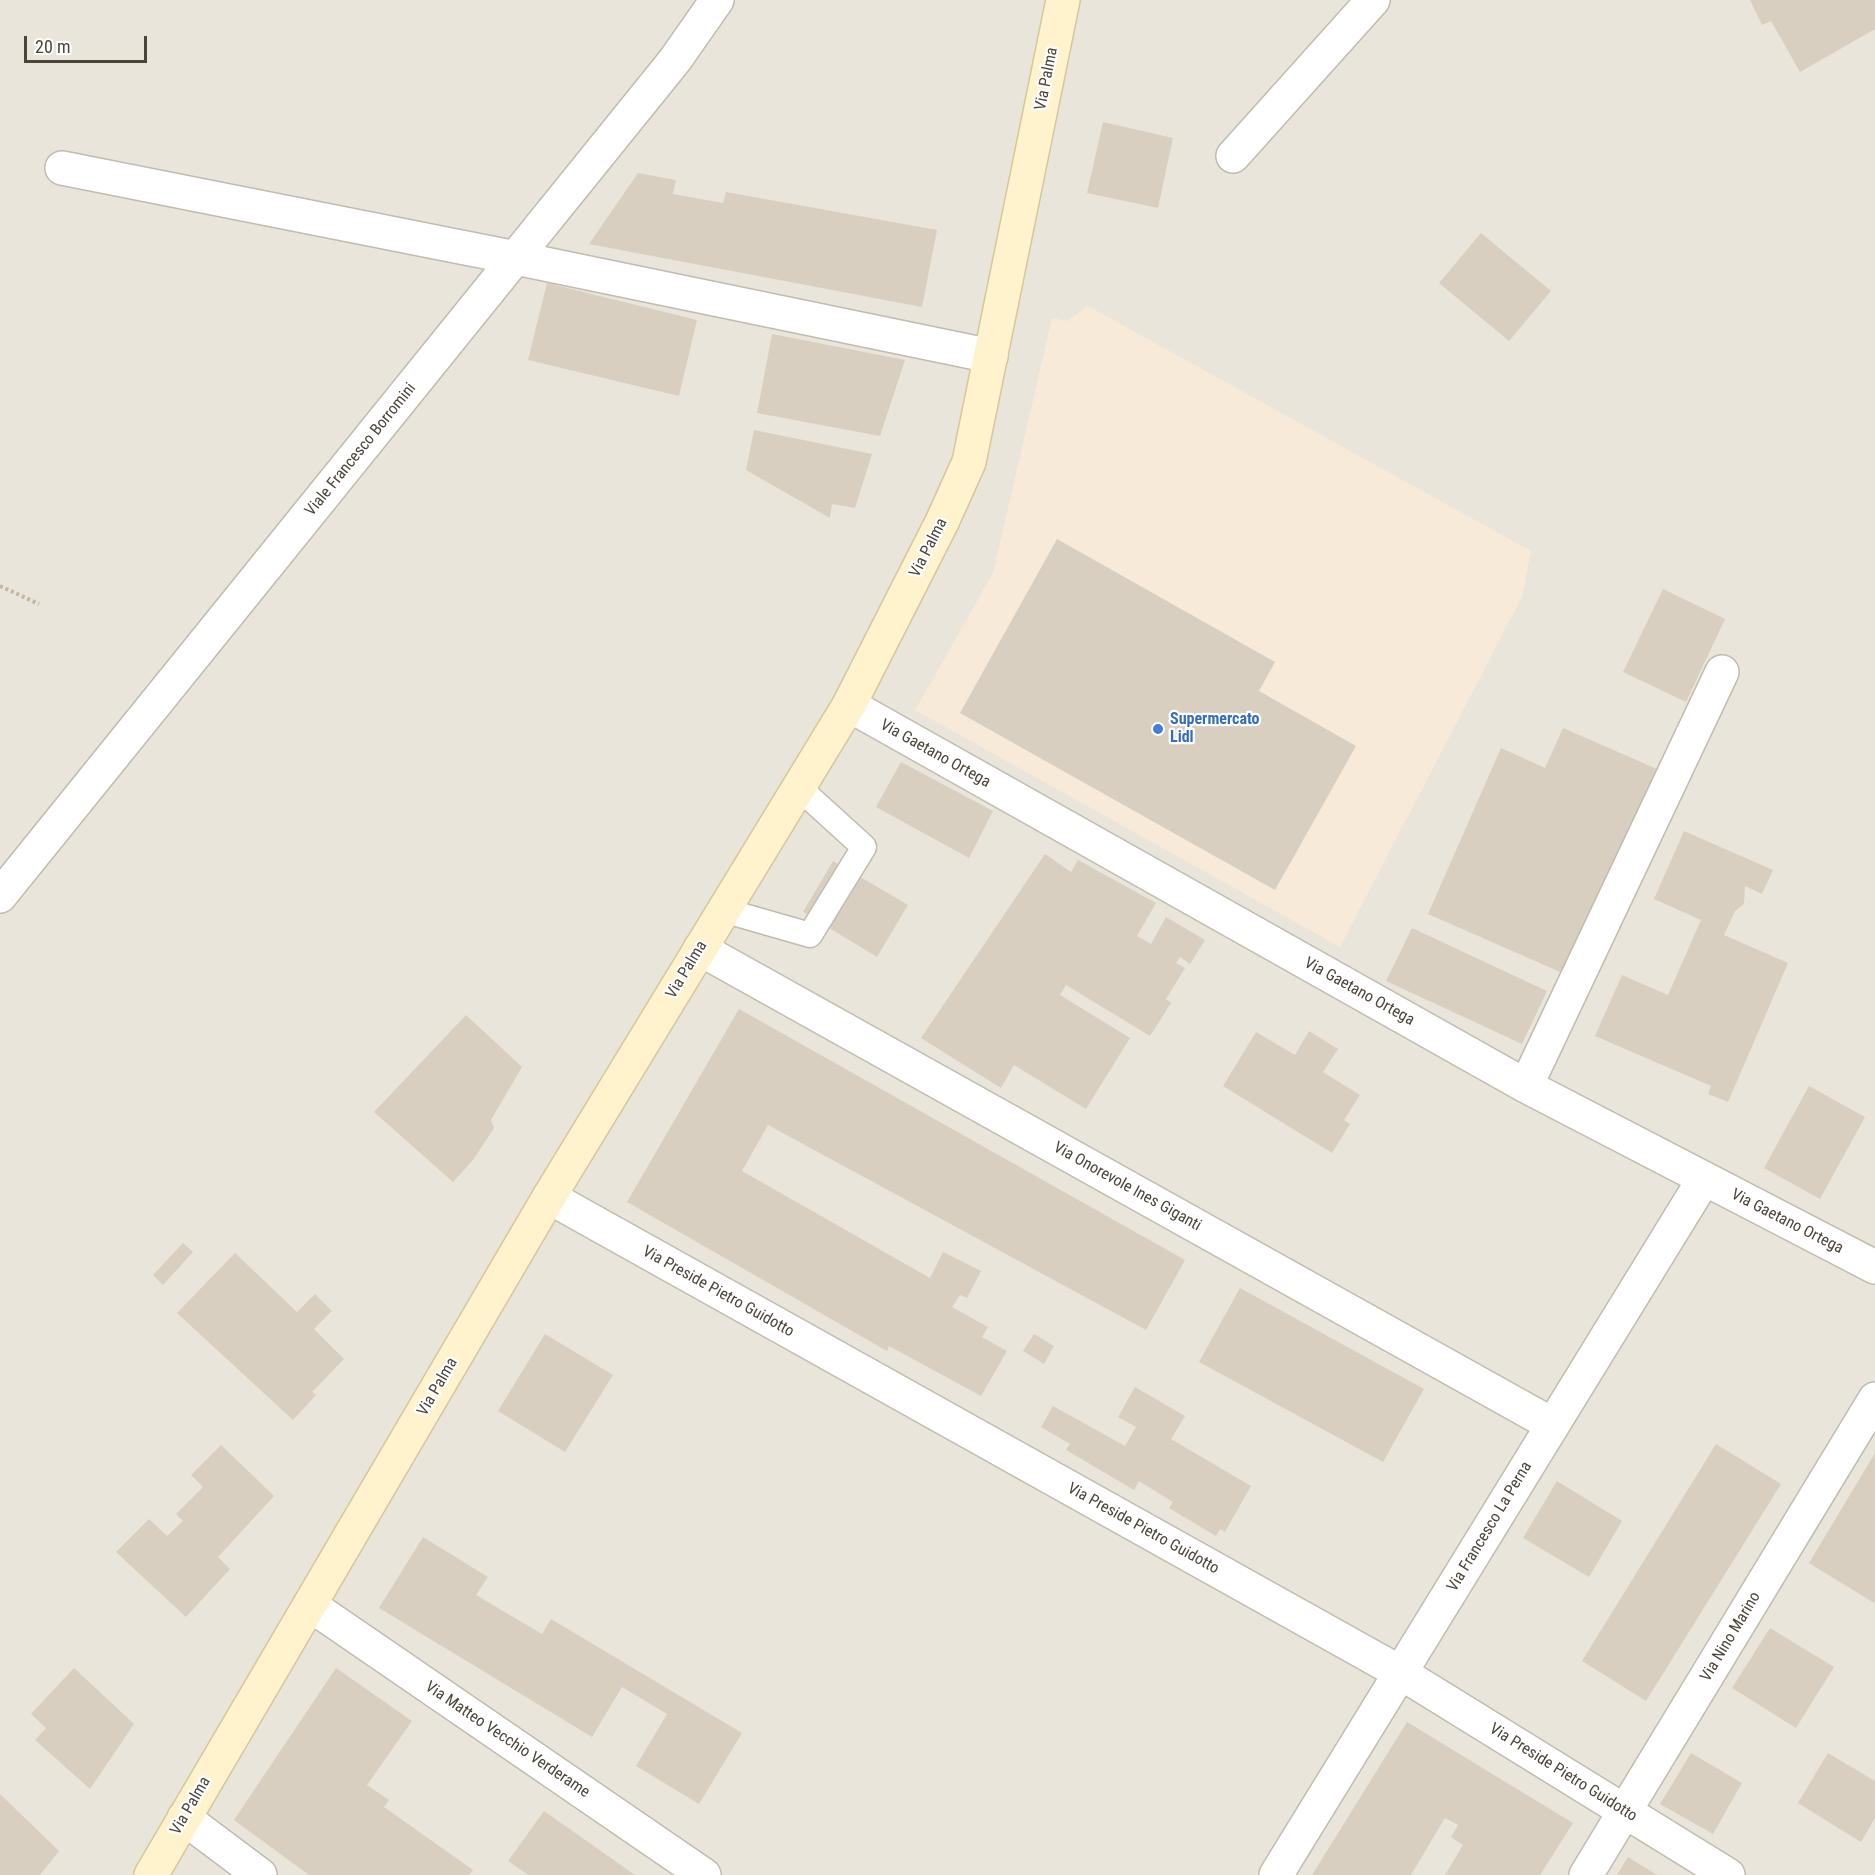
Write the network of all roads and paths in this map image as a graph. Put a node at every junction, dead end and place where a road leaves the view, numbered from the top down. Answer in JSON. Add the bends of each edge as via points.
{"nodes":[{"id":1,"x":717,"y":0,"type":"edge"},
{"id":2,"x":1063,"y":0,"type":"edge"},
{"id":3,"x":1373,"y":0,"type":"edge"},
{"id":4,"x":1233,"y":156,"type":"dead end"},
{"id":5,"x":62,"y":168,"type":"dead end"},
{"id":6,"x":516,"y":258,"type":"junction"},
{"id":7,"x":991,"y":356,"type":"junction"},
{"id":8,"x":0,"y":586,"type":"edge"},
{"id":9,"x":39,"y":604,"type":"dead end"},
{"id":10,"x":1722,"y":672,"type":"dead end"},
{"id":11,"x":849,"y":705,"type":"junction"},
{"id":12,"x":798,"y":787,"type":"junction"},
{"id":13,"x":0,"y":897,"type":"edge"},
{"id":14,"x":723,"y":910,"type":"junction"},
{"id":15,"x":700,"y":949,"type":"junction"},
{"id":16,"x":1526,"y":1086,"type":"junction"},
{"id":17,"x":1704,"y":1179,"type":"junction"},
{"id":18,"x":549,"y":1197,"type":"junction"},
{"id":19,"x":1875,"y":1267,"type":"edge"},
{"id":20,"x":1875,"y":1399,"type":"edge"},
{"id":21,"x":1553,"y":1425,"type":"junction"},
{"id":22,"x":310,"y":1605,"type":"junction"},
{"id":23,"x":1401,"y":1673,"type":"junction"},
{"id":24,"x":1626,"y":1812,"type":"junction"},
{"id":25,"x":184,"y":1818,"type":"junction"},
{"id":26,"x":151,"y":1875,"type":"edge"},
{"id":27,"x":260,"y":1875,"type":"edge"},
{"id":28,"x":704,"y":1875,"type":"edge"},
{"id":29,"x":1276,"y":1875,"type":"edge"},
{"id":30,"x":1586,"y":1875,"type":"edge"},
{"id":31,"x":1728,"y":1875,"type":"edge"}],
"edges":[{"from":1,"to":6,"type":"street","name":"Viale Francesco Borromini","via":[[675,60]]},
{"from":2,"to":7,"type":"main road","name":"Via Palma"},
{"from":3,"to":4,"type":"street"},
{"from":5,"to":6,"type":"street"},
{"from":6,"to":7,"type":"street"},
{"from":6,"to":13,"type":"street","name":"Viale Francesco Borromini"},
{"from":7,"to":11,"type":"main road","name":"Via Palma","via":[[969,462]]},
{"from":8,"to":9,"type":"path"},
{"from":10,"to":16,"type":"street"},
{"from":11,"to":12,"type":"main road","name":"Via Palma"},
{"from":11,"to":16,"type":"street","name":"Via Gaetano Ortega"},
{"from":12,"to":14,"type":"main road","name":"Via Palma"},
{"from":12,"to":14,"type":"lane","via":[[864,848],[810,935]]},
{"from":14,"to":15,"type":"main road","name":"Via Palma"},
{"from":15,"to":18,"type":"main road","name":"Via Palma"},
{"from":15,"to":21,"type":"street","name":"Via Onorevole Ines Giganti"},
{"from":16,"to":17,"type":"street","name":"Via Gaetano Ortega"},
{"from":17,"to":19,"type":"street","name":"Via Gaetano Ortega"},
{"from":17,"to":21,"type":"street","name":"Via Francesco La Perna"},
{"from":18,"to":22,"type":"main road","name":"Via Palma"},
{"from":18,"to":23,"type":"street","name":"Via Preside Pietro Guidotto"},
{"from":20,"to":24,"type":"street","name":"Via Nino Marino"},
{"from":21,"to":23,"type":"street","name":"Via Francesco La Perna"},
{"from":22,"to":25,"type":"main road","name":"Via Palma"},
{"from":22,"to":28,"type":"street","name":"Via Matteo Vecchio Verderame"},
{"from":23,"to":24,"type":"street","name":"Via Preside Pietro Guidotto"},
{"from":23,"to":29,"type":"street","name":"Via Francesco La Perna"},
{"from":24,"to":30,"type":"street","name":"Via Nino Marino"},
{"from":24,"to":31,"type":"street","name":"Via Preside Pietro Guidotto"},
{"from":25,"to":26,"type":"main road","name":"Via Palma"},
{"from":25,"to":27,"type":"street"}]}
